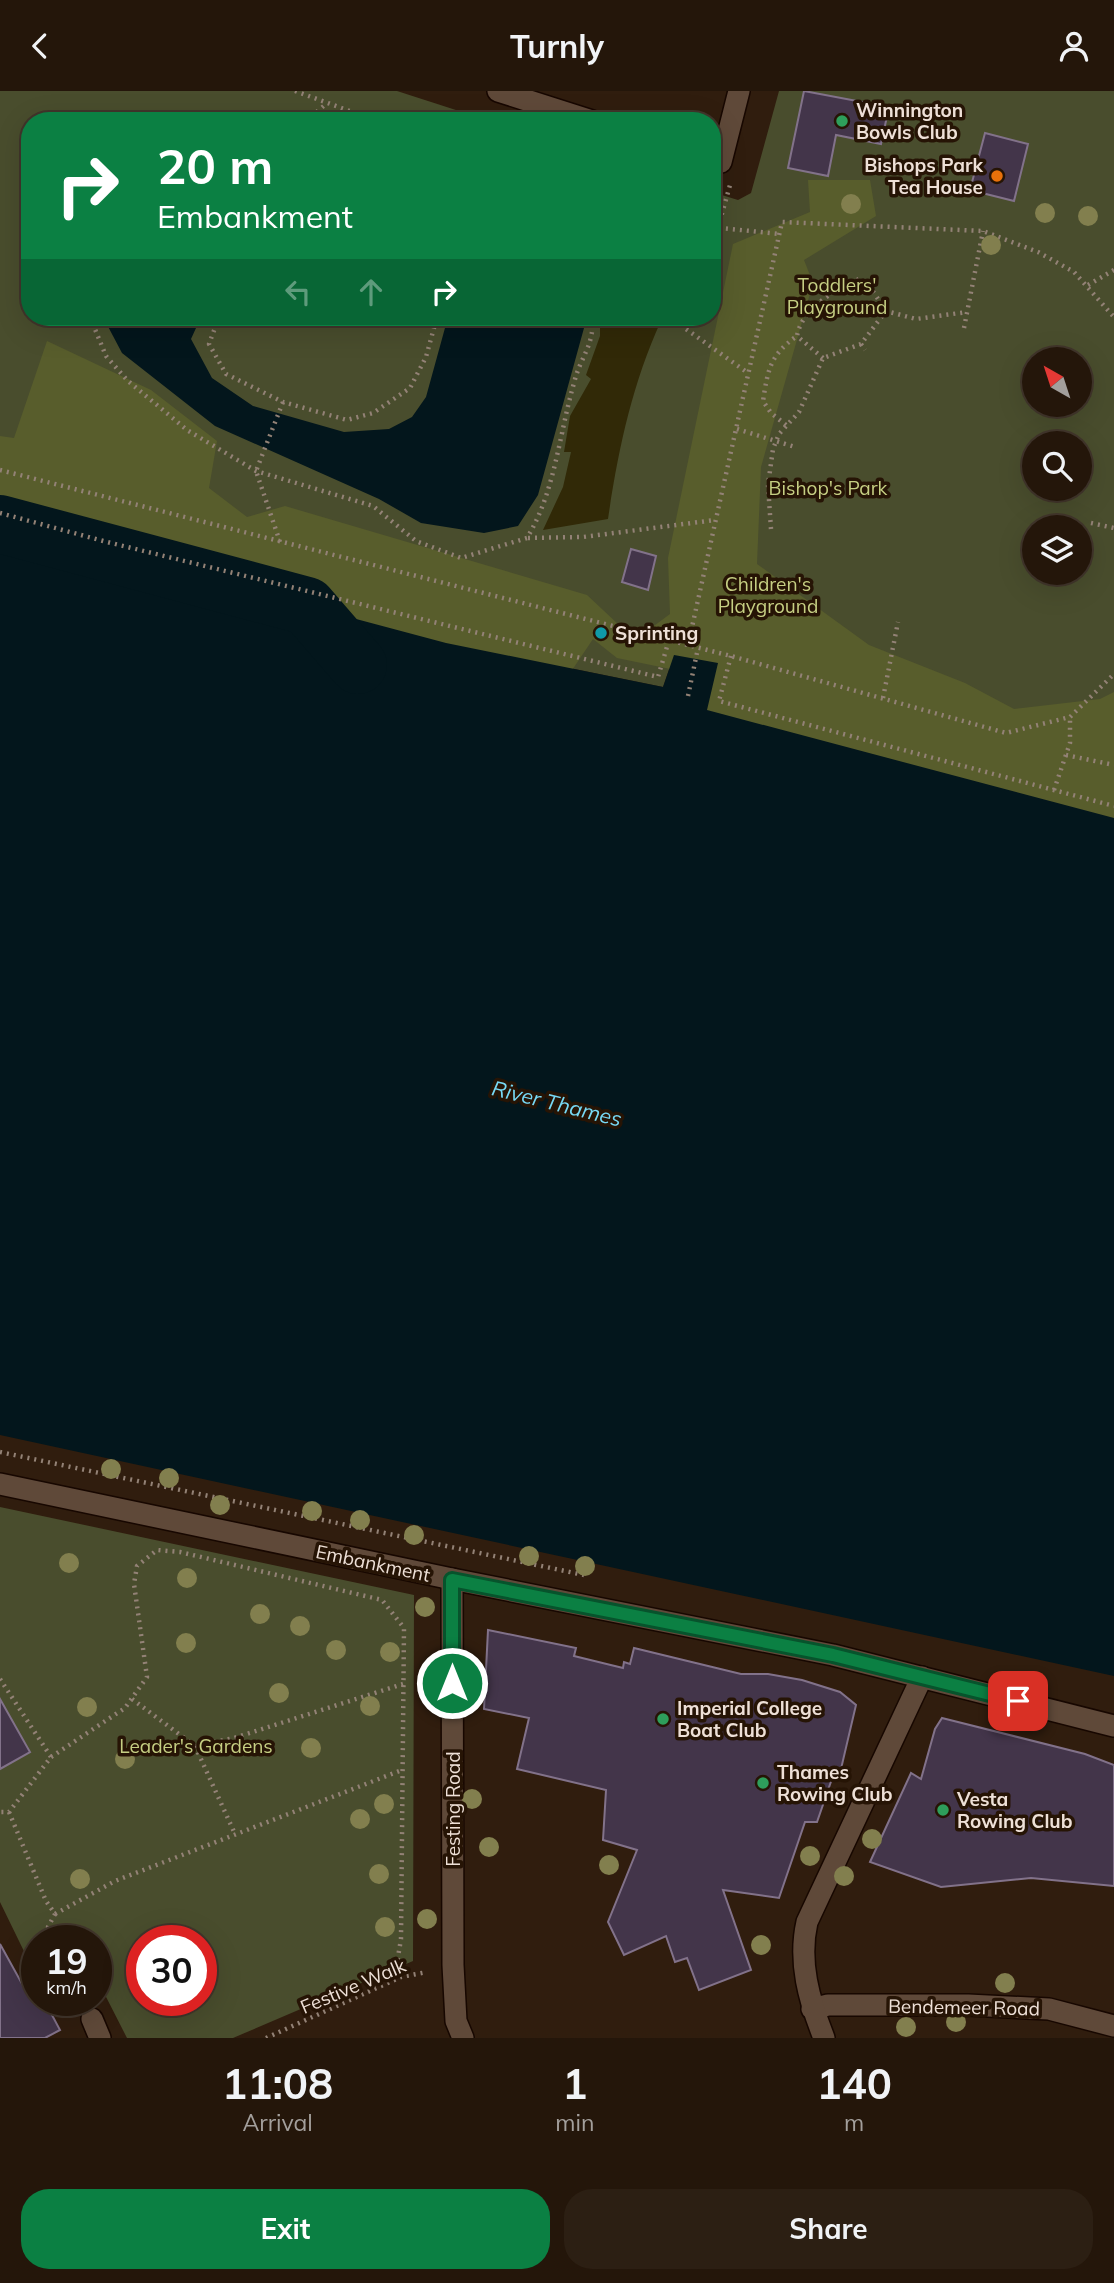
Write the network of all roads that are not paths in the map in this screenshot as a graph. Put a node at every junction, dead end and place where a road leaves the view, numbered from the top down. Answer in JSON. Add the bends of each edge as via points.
{"nodes":[{"id":1,"x":498,"y":91,"type":"edge"},
{"id":2,"x":738,"y":91,"type":"edge"},
{"id":3,"x":564,"y":112,"type":"edge"},
{"id":4,"x":721,"y":145,"type":"edge"},
{"id":5,"x":0,"y":1484,"type":"edge"},
{"id":6,"x":452,"y":1580,"type":"junction"},
{"id":7,"x":922,"y":1677,"type":"junction"},
{"id":8,"x":1114,"y":1726,"type":"edge"},
{"id":9,"x":812,"y":2009,"type":"junction"},
{"id":10,"x":1114,"y":2026,"type":"edge"},
{"id":11,"x":463,"y":2038,"type":"edge"},
{"id":12,"x":824,"y":2038,"type":"edge"}],
"edges":[{"from":1,"to":3,"type":"street"},
{"from":2,"to":4,"type":"street"},
{"from":5,"to":6,"type":"street","name":"Embankment"},
{"from":6,"to":7,"type":"street","name":"Embankment","via":[[833,1655]]},
{"from":6,"to":11,"type":"street","name":"Festing Road","via":[[453,1965],[456,2021]]},
{"from":7,"to":8,"type":"street","name":"Embankment"},
{"from":7,"to":9,"type":"street","via":[[807,1922],[802,1945]]},
{"from":9,"to":10,"type":"street","name":"Bendemeer Road","via":[[828,2005],[1049,2009]]},
{"from":9,"to":12,"type":"street"}]}
